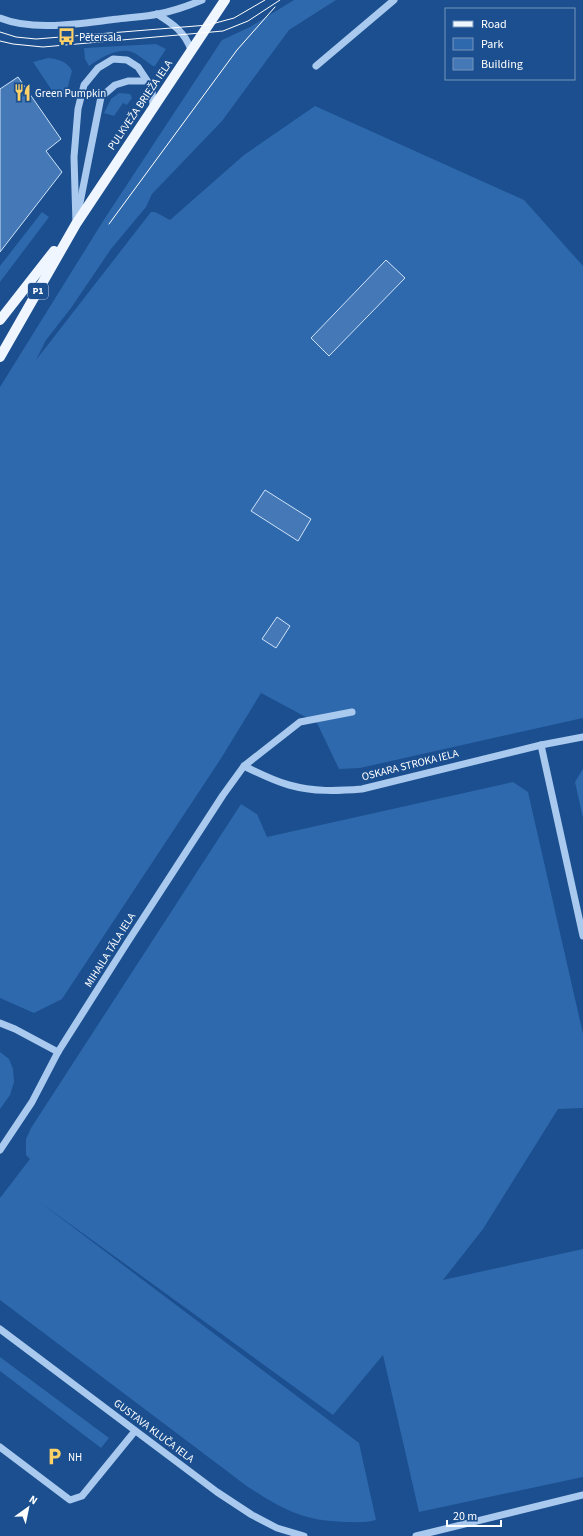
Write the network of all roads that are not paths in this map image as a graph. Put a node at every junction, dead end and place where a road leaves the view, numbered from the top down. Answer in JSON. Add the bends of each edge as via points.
{"nodes":[{"id":1,"x":202,"y":0,"type":"edge"},
{"id":2,"x":225,"y":0,"type":"edge"},
{"id":3,"x":394,"y":0,"type":"edge"},
{"id":4,"x":157,"y":14,"type":"junction"},
{"id":5,"x":0,"y":18,"type":"edge"},
{"id":6,"x":191,"y":50,"type":"junction"},
{"id":7,"x":316,"y":66,"type":"dead end"},
{"id":8,"x":147,"y":81,"type":"junction"},
{"id":9,"x":153,"y":107,"type":"junction"},
{"id":10,"x":76,"y":224,"type":"junction"},
{"id":11,"x":1,"y":317,"type":"edge"},
{"id":12,"x":0,"y":357,"type":"edge"},
{"id":13,"x":352,"y":712,"type":"dead end"},
{"id":14,"x":583,"y":737,"type":"edge"},
{"id":15,"x":541,"y":745,"type":"junction"},
{"id":16,"x":244,"y":766,"type":"junction"},
{"id":17,"x":583,"y":936,"type":"edge"},
{"id":18,"x":0,"y":1023,"type":"edge"},
{"id":19,"x":58,"y":1052,"type":"junction"},
{"id":20,"x":0,"y":1150,"type":"edge"},
{"id":21,"x":0,"y":1329,"type":"edge"},
{"id":22,"x":135,"y":1431,"type":"junction"},
{"id":23,"x":0,"y":1447,"type":"edge"},
{"id":24,"x":583,"y":1495,"type":"edge"},
{"id":25,"x":304,"y":1536,"type":"edge"},
{"id":26,"x":416,"y":1536,"type":"edge"}],
"edges":[{"from":1,"to":4,"type":"street"},
{"from":2,"to":6,"type":"main road","name":"PULKVEŽA BRIEŽA IELA","number":"P1"},
{"from":3,"to":7,"type":"street"},
{"from":4,"to":5,"type":"street","via":[[45,26],[11,23]]},
{"from":4,"to":6,"type":"street","via":[[185,35]]},
{"from":6,"to":9,"type":"main road","name":"PULKVEŽA BRIEŽA IELA","number":"P1"},
{"from":8,"to":9,"type":"street","via":[[152,88]]},
{"from":8,"to":10,"type":"street","via":[[128,81],[115,85],[101,97]]},
{"from":8,"to":10,"type":"street","via":[[138,67],[127,60],[113,60],[98,68],[84,85],[78,109],[74,157]]},
{"from":9,"to":10,"type":"main road","name":"PULKVEŽA BRIEŽA IELA","number":"P1"},
{"from":10,"to":11,"type":"main road","name":"PULKVEŽA BRIEŽA IELA","number":"P1"},
{"from":10,"to":12,"type":"main road","name":"PULKVEŽA BRIEŽA IELA","number":"P1"},
{"from":13,"to":16,"type":"street","name":"MIHAILA TĀLA IELA","via":[[300,722]]},
{"from":14,"to":15,"type":"street","name":"OSKARA STROKA IELA"},
{"from":15,"to":16,"type":"street","name":"OSKARA STROKA IELA","via":[[362,789],[340,791],[316,791],[288,785]]},
{"from":15,"to":17,"type":"street"},
{"from":16,"to":19,"type":"street","name":"MIHAILA TĀLA IELA"},
{"from":18,"to":19,"type":"street"},
{"from":19,"to":20,"type":"street","name":"MIHAILA TĀLA IELA","via":[[32,1102]]},
{"from":21,"to":22,"type":"street","name":"GUSTAVA KLUČA IELA"},
{"from":22,"to":23,"type":"street","via":[[82,1496],[70,1500]]},
{"from":22,"to":25,"type":"street","name":"GUSTAVA KLUČA IELA","via":[[252,1516],[277,1528]]},
{"from":24,"to":26,"type":"street"}]}
